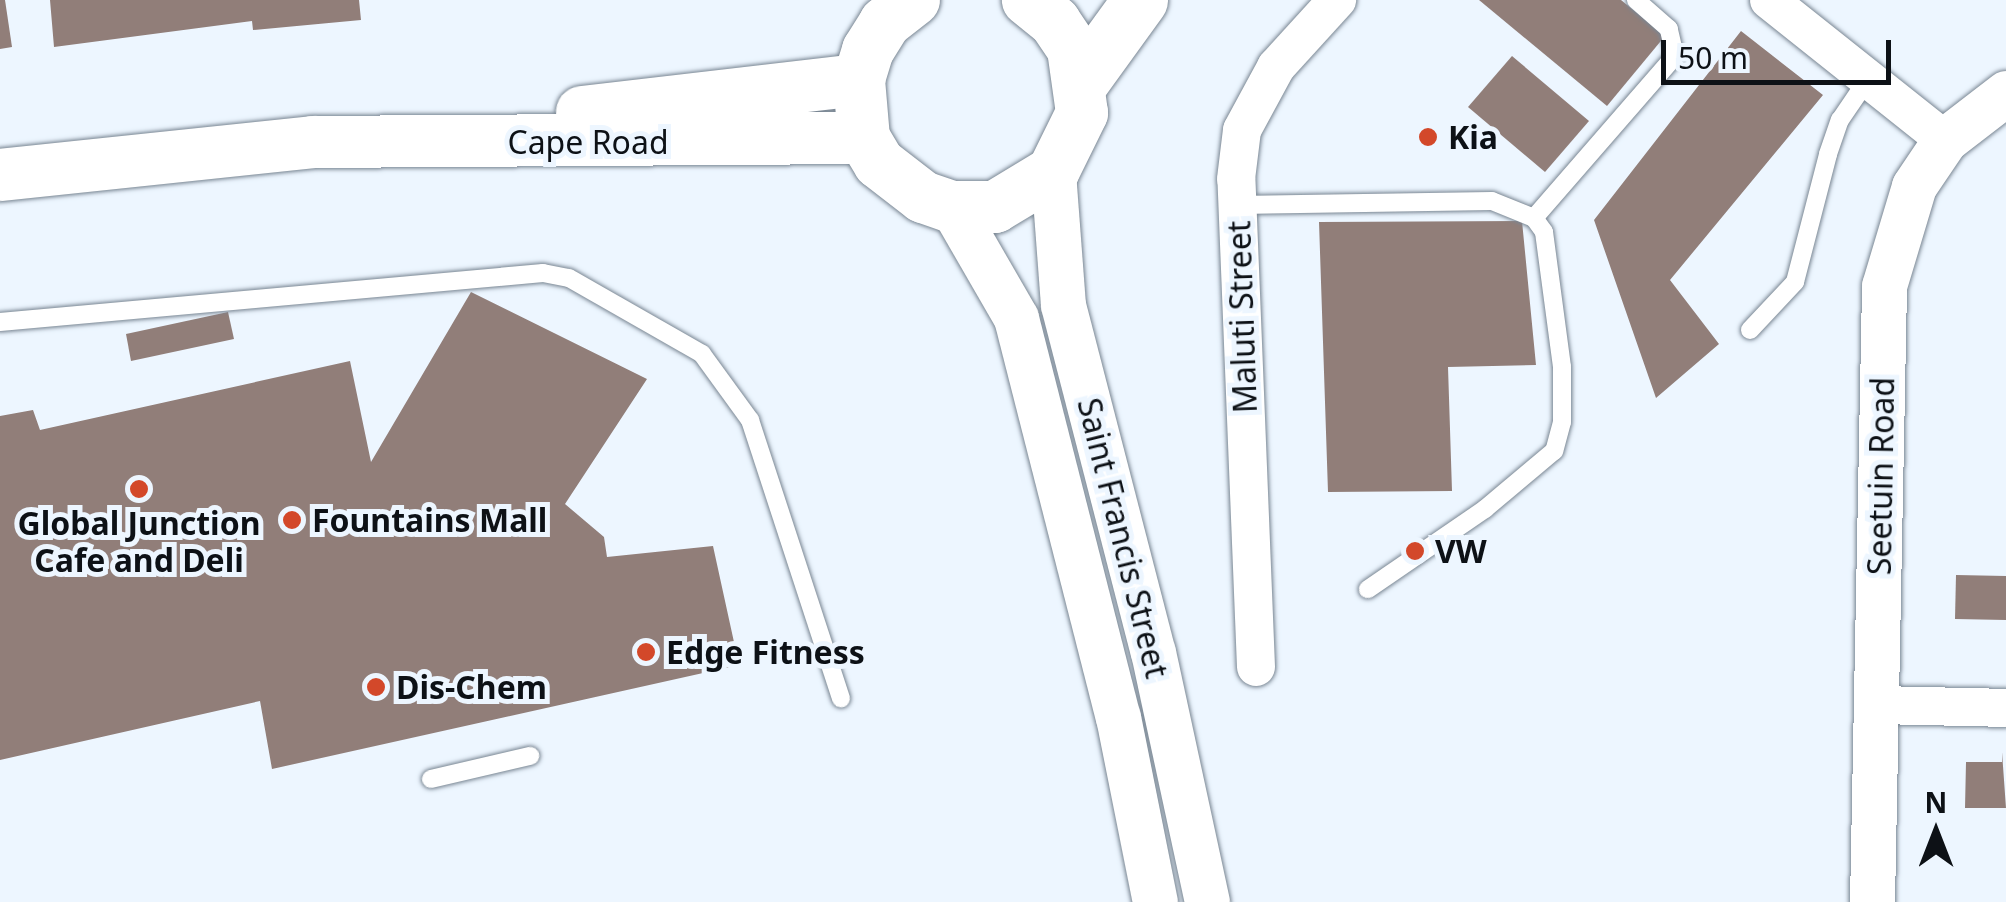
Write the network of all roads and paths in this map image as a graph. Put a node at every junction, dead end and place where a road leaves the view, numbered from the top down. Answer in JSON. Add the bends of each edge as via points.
{"nodes":[{"id":1,"x":1028,"y":0,"type":"edge"},
{"id":2,"x":1140,"y":0,"type":"edge"},
{"id":3,"x":1336,"y":0,"type":"edge"},
{"id":4,"x":1636,"y":0,"type":"edge"},
{"id":5,"x":1769,"y":0,"type":"edge"},
{"id":6,"x":896,"y":8,"type":"edge"},
{"id":7,"x":1868,"y":79,"type":"junction"},
{"id":8,"x":859,"y":80,"type":"junction"},
{"id":9,"x":1082,"y":80,"type":"junction"},
{"id":10,"x":2006,"y":93,"type":"edge"},
{"id":11,"x":864,"y":138,"type":"junction"},
{"id":12,"x":1945,"y":140,"type":"junction"},
{"id":13,"x":312,"y":142,"type":"junction"},
{"id":14,"x":1053,"y":172,"type":"junction"},
{"id":15,"x":0,"y":175,"type":"edge"},
{"id":16,"x":1237,"y":205,"type":"junction"},
{"id":17,"x":952,"y":207,"type":"junction"},
{"id":18,"x":1534,"y":218,"type":"junction"},
{"id":19,"x":0,"y":322,"type":"edge"},
{"id":20,"x":1750,"y":330,"type":"dead end"},
{"id":21,"x":1368,"y":590,"type":"dead end"},
{"id":22,"x":1256,"y":667,"type":"dead end"},
{"id":23,"x":841,"y":698,"type":"dead end"},
{"id":24,"x":1878,"y":705,"type":"junction"},
{"id":25,"x":2006,"y":708,"type":"edge"},
{"id":26,"x":530,"y":756,"type":"dead end"},
{"id":27,"x":432,"y":780,"type":"dead end"},
{"id":28,"x":1155,"y":902,"type":"edge"},
{"id":29,"x":1207,"y":902,"type":"edge"},
{"id":30,"x":1872,"y":902,"type":"edge"}],
"edges":[{"from":1,"to":9,"type":"main road","via":[[1056,22]]},
{"from":2,"to":9,"type":"main road"},
{"from":3,"to":16,"type":"street","name":"Maluti Street","via":[[1256,96],[1242,130]]},
{"from":4,"to":18,"type":"lane","via":[[1669,28],[1675,56]]},
{"from":5,"to":7,"type":"street"},
{"from":6,"to":8,"type":"main road"},
{"from":7,"to":12,"type":"street"},
{"from":7,"to":20,"type":"lane","via":[[1840,120],[1795,282]]},
{"from":8,"to":11,"type":"main road"},
{"from":8,"to":13,"type":"main road","name":"Cape Road"},
{"from":9,"to":14,"type":"main road","via":[[1072,145]]},
{"from":10,"to":12,"type":"street","name":"Seetuin Road"},
{"from":11,"to":13,"type":"main road","name":"Cape Road"},
{"from":11,"to":17,"type":"main road","via":[[893,176]]},
{"from":12,"to":24,"type":"street","name":"Seetuin Road","via":[[1914,186],[1884,286]]},
{"from":13,"to":15,"type":"main road","name":"Cape Road"},
{"from":14,"to":17,"type":"main road","via":[[995,208]]},
{"from":14,"to":29,"type":"street","name":"Saint Francis Street","via":[[1064,305],[1158,671]]},
{"from":16,"to":18,"type":"lane","via":[[1492,201]]},
{"from":16,"to":22,"type":"street","name":"Maluti Street"},
{"from":17,"to":28,"type":"street","via":[[1016,318],[1118,717]]},
{"from":18,"to":21,"type":"lane","via":[[1544,232],[1562,367],[1559,440],[1485,509]]},
{"from":19,"to":23,"type":"lane","via":[[543,274],[570,278],[702,354],[750,420]]},
{"from":24,"to":25,"type":"street"},
{"from":24,"to":30,"type":"street","name":"Seetuin Road"},
{"from":26,"to":27,"type":"lane"}]}
